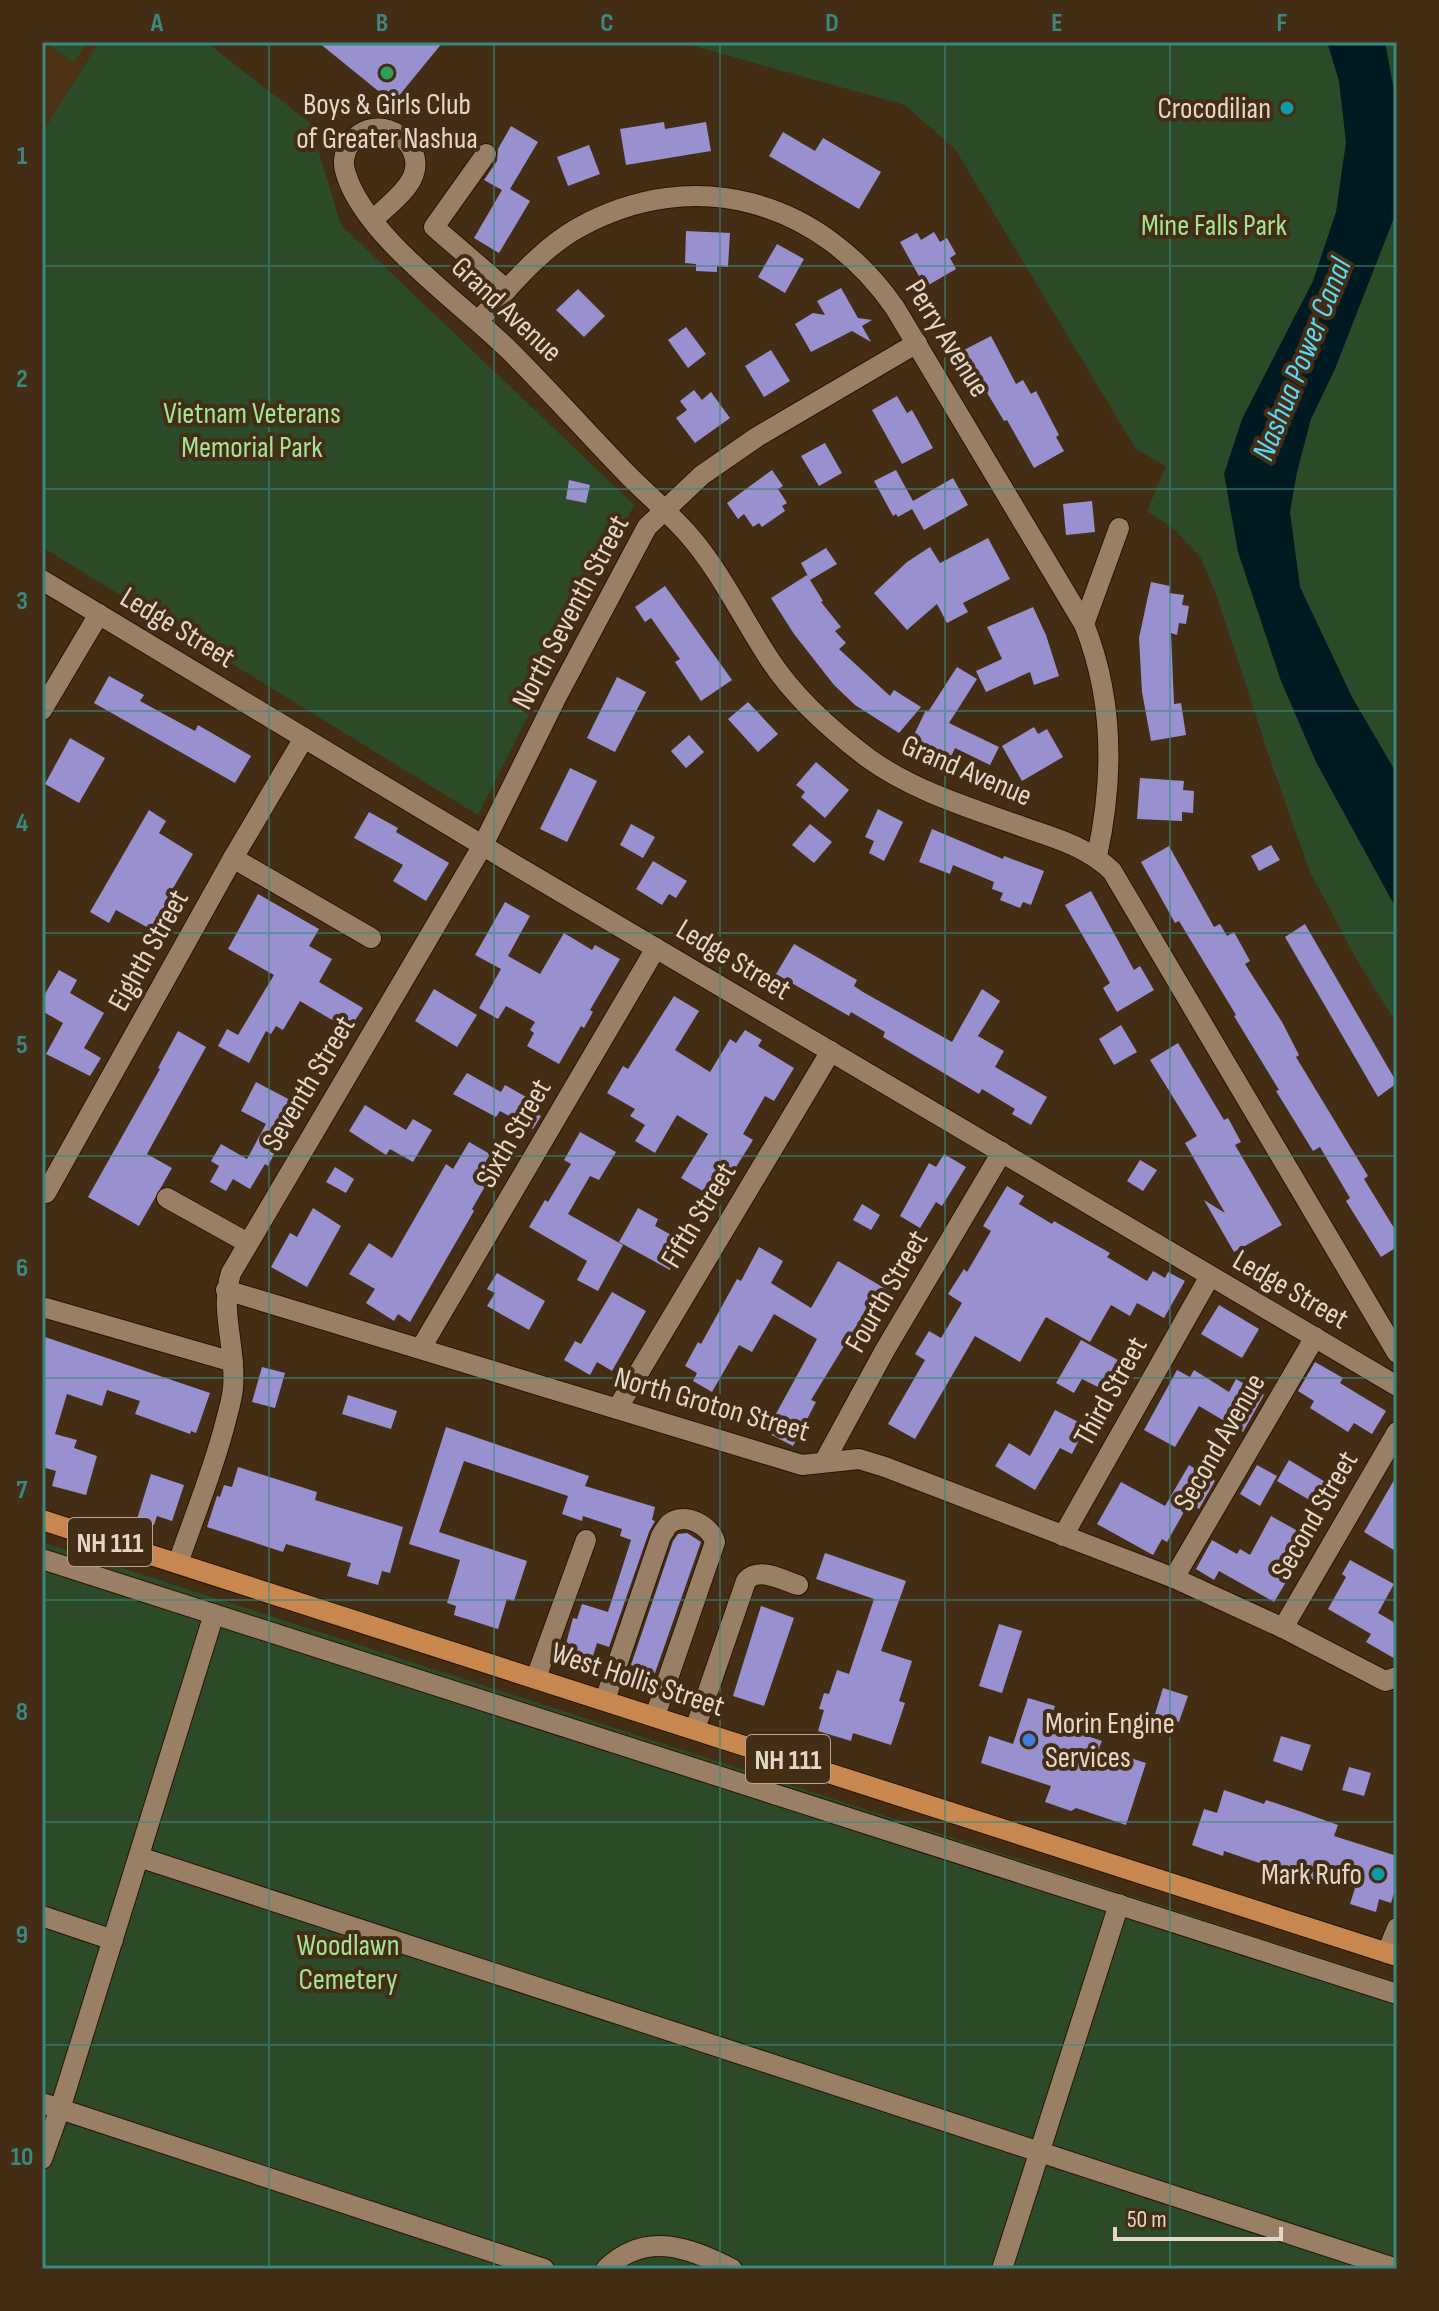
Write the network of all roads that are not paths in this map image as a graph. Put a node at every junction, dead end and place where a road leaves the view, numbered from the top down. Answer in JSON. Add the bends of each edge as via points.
{"nodes":[{"id":1,"x":486,"y":154,"type":"dead end"},
{"id":2,"x":373,"y":220,"type":"dead end"},
{"id":3,"x":507,"y":290,"type":"junction"},
{"id":4,"x":479,"y":320,"type":"junction"},
{"id":5,"x":917,"y":343,"type":"junction"},
{"id":6,"x":663,"y":509,"type":"junction"},
{"id":7,"x":1119,"y":528,"type":"dead end"},
{"id":8,"x":42,"y":580,"type":"edge"},
{"id":9,"x":99,"y":614,"type":"junction"},
{"id":10,"x":1084,"y":624,"type":"junction"},
{"id":11,"x":42,"y":710,"type":"edge"},
{"id":12,"x":304,"y":738,"type":"junction"},
{"id":13,"x":483,"y":845,"type":"junction"},
{"id":14,"x":1097,"y":856,"type":"junction"},
{"id":15,"x":233,"y":858,"type":"junction"},
{"id":16,"x":371,"y":938,"type":"dead end"},
{"id":17,"x":656,"y":948,"type":"junction"},
{"id":18,"x":831,"y":1051,"type":"junction"},
{"id":19,"x":1002,"y":1152,"type":"junction"},
{"id":20,"x":46,"y":1193,"type":"dead end"},
{"id":21,"x":167,"y":1198,"type":"dead end"},
{"id":22,"x":248,"y":1243,"type":"junction"},
{"id":23,"x":1210,"y":1276,"type":"junction"},
{"id":24,"x":226,"y":1290,"type":"junction"},
{"id":25,"x":42,"y":1309,"type":"edge"},
{"id":26,"x":1315,"y":1337,"type":"junction"},
{"id":27,"x":421,"y":1348,"type":"junction"},
{"id":28,"x":1397,"y":1353,"type":"edge"},
{"id":29,"x":233,"y":1362,"type":"junction"},
{"id":30,"x":1397,"y":1386,"type":"edge"},
{"id":31,"x":617,"y":1409,"type":"junction"},
{"id":32,"x":1397,"y":1432,"type":"edge"},
{"id":33,"x":824,"y":1462,"type":"junction"},
{"id":34,"x":42,"y":1520,"type":"edge"},
{"id":35,"x":1063,"y":1536,"type":"junction"},
{"id":36,"x":586,"y":1540,"type":"dead end"},
{"id":37,"x":42,"y":1559,"type":"edge"},
{"id":38,"x":178,"y":1563,"type":"junction"},
{"id":39,"x":1174,"y":1578,"type":"junction"},
{"id":40,"x":798,"y":1585,"type":"dead end"},
{"id":41,"x":214,"y":1614,"type":"junction"},
{"id":42,"x":1283,"y":1628,"type":"junction"},
{"id":43,"x":536,"y":1678,"type":"junction"},
{"id":44,"x":1395,"y":1678,"type":"edge"},
{"id":45,"x":605,"y":1700,"type":"junction"},
{"id":46,"x":655,"y":1716,"type":"junction"},
{"id":47,"x":695,"y":1729,"type":"junction"},
{"id":48,"x":139,"y":1857,"type":"junction"},
{"id":49,"x":1119,"y":1904,"type":"junction"},
{"id":50,"x":42,"y":1916,"type":"edge"},
{"id":51,"x":1397,"y":1928,"type":"edge"},
{"id":52,"x":113,"y":1940,"type":"junction"},
{"id":53,"x":1392,"y":1955,"type":"edge"},
{"id":54,"x":1397,"y":1994,"type":"edge"},
{"id":55,"x":51,"y":2106,"type":"edge"},
{"id":56,"x":1039,"y":2152,"type":"junction"},
{"id":57,"x":42,"y":2159,"type":"edge"},
{"id":58,"x":544,"y":2269,"type":"edge"},
{"id":59,"x":606,"y":2269,"type":"edge"},
{"id":60,"x":732,"y":2269,"type":"edge"},
{"id":61,"x":1002,"y":2269,"type":"edge"},
{"id":62,"x":1397,"y":2269,"type":"edge"}],
"edges":[{"from":1,"to":3,"type":"street","via":[[434,227]]},
{"from":2,"to":4,"type":"street","name":"Grand Avenue","via":[[401,253]]},
{"from":3,"to":4,"type":"street","name":"Perry Avenue"},
{"from":3,"to":5,"type":"street","name":"Perry Avenue","via":[[551,247],[601,217],[678,196],[727,198],[790,216],[845,250],[879,284]]},
{"from":4,"to":6,"type":"street","name":"Grand Avenue"},
{"from":5,"to":6,"type":"street","name":"North Seventh Street","via":[[757,437]]},
{"from":5,"to":10,"type":"street","name":"Perry Avenue"},
{"from":6,"to":13,"type":"street","name":"North Seventh Street","via":[[647,527]]},
{"from":6,"to":14,"type":"street","name":"Grand Avenue","via":[[689,534],[789,685],[869,759],[932,793]]},
{"from":7,"to":10,"type":"street"},
{"from":8,"to":9,"type":"street","name":"Ledge Street"},
{"from":9,"to":11,"type":"street"},
{"from":9,"to":12,"type":"street","name":"Ledge Street"},
{"from":10,"to":14,"type":"street","name":"Perry Avenue","via":[[1104,698],[1110,752]]},
{"from":12,"to":13,"type":"street","name":"Ledge Street"},
{"from":12,"to":15,"type":"street","name":"Eighth Street"},
{"from":13,"to":17,"type":"street","name":"Ledge Street"},
{"from":13,"to":22,"type":"street","name":"Seventh Street"},
{"from":14,"to":28,"type":"street","name":"Grand Avenue","via":[[1151,935]]},
{"from":15,"to":16,"type":"street"},
{"from":15,"to":20,"type":"street","name":"Eighth Street"},
{"from":17,"to":18,"type":"street","name":"Ledge Street"},
{"from":17,"to":27,"type":"street","name":"Sixth Street"},
{"from":18,"to":19,"type":"street","name":"Ledge Street"},
{"from":18,"to":31,"type":"street","name":"Fifth Street"},
{"from":19,"to":23,"type":"street","name":"Ledge Street"},
{"from":19,"to":33,"type":"street","name":"Fourth Street"},
{"from":21,"to":22,"type":"street"},
{"from":22,"to":24,"type":"street","name":"Seventh Street"},
{"from":23,"to":26,"type":"street","name":"Ledge Street"},
{"from":23,"to":35,"type":"street","name":"Third Street"},
{"from":24,"to":27,"type":"street","name":"North Groton Street"},
{"from":24,"to":29,"type":"street","name":"Seventh Street"},
{"from":25,"to":29,"type":"street"},
{"from":26,"to":30,"type":"street","name":"Ledge Street"},
{"from":26,"to":39,"type":"street","name":"Second Avenue"},
{"from":27,"to":31,"type":"street","name":"North Groton Street"},
{"from":29,"to":38,"type":"street","name":"Seventh Street","via":[[233,1389],[220,1443]]},
{"from":31,"to":33,"type":"street","name":"North Groton Street","via":[[802,1465]]},
{"from":32,"to":42,"type":"street","name":"Second Street"},
{"from":33,"to":35,"type":"street","name":"North Groton Street","via":[[859,1459],[885,1467]]},
{"from":34,"to":38,"type":"main road","name":"West Hollis Street","number":"NH 111"},
{"from":35,"to":39,"type":"street","name":"North Groton Street"},
{"from":36,"to":43,"type":"street"},
{"from":37,"to":41,"type":"street"},
{"from":38,"to":43,"type":"main road","name":"West Hollis Street","number":"NH 111"},
{"from":39,"to":42,"type":"street","name":"North Groton Street"},
{"from":40,"to":47,"type":"street","via":[[759,1573],[746,1581]]},
{"from":41,"to":48,"type":"street"},
{"from":41,"to":49,"type":"street"},
{"from":42,"to":44,"type":"street","name":"North Groton Street","via":[[1385,1681]]},
{"from":43,"to":45,"type":"main road","name":"West Hollis Street","number":"NH 111"},
{"from":45,"to":46,"type":"main road","name":"West Hollis Street","number":"NH 111"},
{"from":45,"to":46,"type":"street","via":[[661,1536],[669,1524],[689,1520],[707,1527],[715,1542]]},
{"from":46,"to":47,"type":"main road","name":"West Hollis Street","number":"NH 111"},
{"from":47,"to":53,"type":"main road","name":"West Hollis Street","number":"NH 111"},
{"from":48,"to":52,"type":"street"},
{"from":48,"to":56,"type":"street"},
{"from":49,"to":54,"type":"street"},
{"from":49,"to":56,"type":"street"},
{"from":50,"to":52,"type":"street"},
{"from":51,"to":53,"type":"street"},
{"from":52,"to":55,"type":"street"},
{"from":55,"to":57,"type":"street"},
{"from":55,"to":58,"type":"street"},
{"from":56,"to":61,"type":"street"},
{"from":56,"to":62,"type":"street"},
{"from":59,"to":60,"type":"street","via":[[640,2249],[671,2245]]}]}
